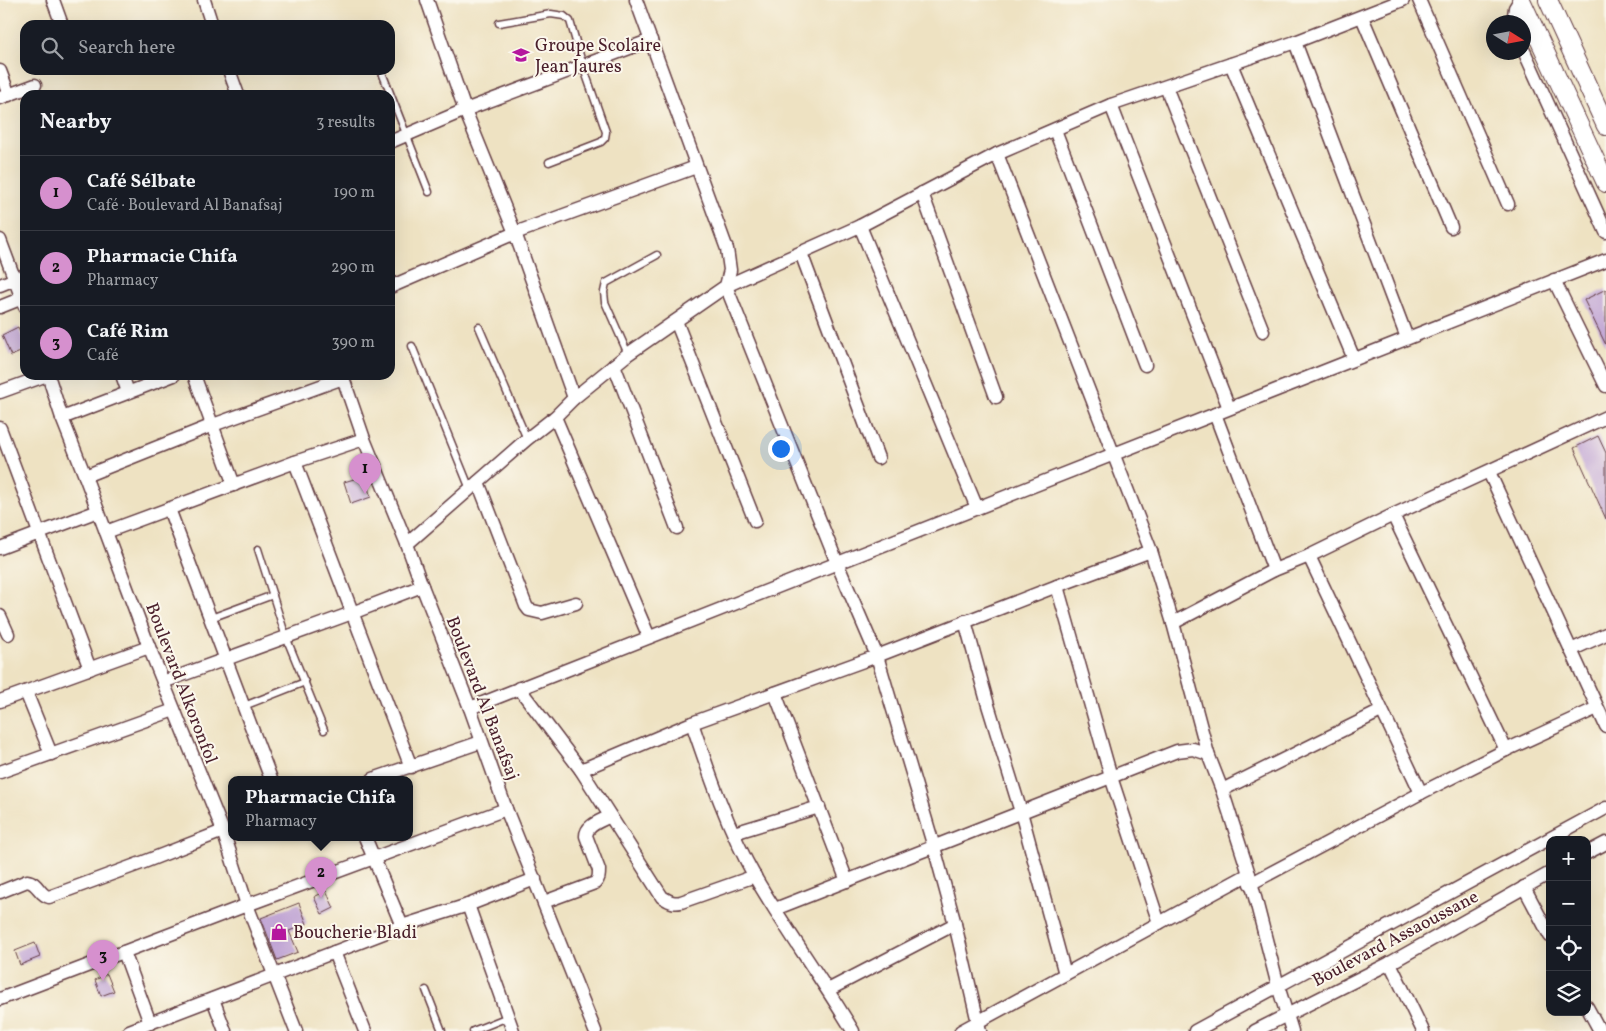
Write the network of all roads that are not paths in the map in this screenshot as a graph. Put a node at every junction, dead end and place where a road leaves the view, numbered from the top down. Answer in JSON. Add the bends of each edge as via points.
{"nodes":[{"id":1,"x":53,"y":0,"type":"edge"},
{"id":2,"x":204,"y":0,"type":"edge"},
{"id":3,"x":427,"y":0,"type":"edge"},
{"id":4,"x":636,"y":0,"type":"edge"},
{"id":5,"x":1403,"y":0,"type":"edge"},
{"id":6,"x":1418,"y":0,"type":"edge"},
{"id":7,"x":1521,"y":0,"type":"edge"},
{"id":8,"x":1548,"y":0,"type":"edge"},
{"id":9,"x":1514,"y":15,"type":"edge"},
{"id":10,"x":1362,"y":17,"type":"junction"},
{"id":11,"x":60,"y":20,"type":"edge"},
{"id":12,"x":210,"y":20,"type":"edge"},
{"id":13,"x":499,"y":24,"type":"dead end"},
{"id":14,"x":651,"y":40,"type":"junction"},
{"id":15,"x":1295,"y":42,"type":"junction"},
{"id":16,"x":1528,"y":60,"type":"edge"},
{"id":17,"x":1231,"y":64,"type":"junction"},
{"id":18,"x":583,"y":66,"type":"junction"},
{"id":19,"x":0,"y":70,"type":"edge"},
{"id":20,"x":231,"y":75,"type":"edge"},
{"id":21,"x":383,"y":75,"type":"edge"},
{"id":22,"x":35,"y":85,"type":"dead end"},
{"id":23,"x":1166,"y":86,"type":"junction"},
{"id":24,"x":22,"y":90,"type":"edge"},
{"id":25,"x":236,"y":90,"type":"edge"},
{"id":26,"x":389,"y":90,"type":"edge"},
{"id":27,"x":20,"y":91,"type":"edge"},
{"id":28,"x":5,"y":97,"type":"edge"},
{"id":29,"x":1111,"y":105,"type":"junction"},
{"id":30,"x":395,"y":106,"type":"edge"},
{"id":31,"x":465,"y":110,"type":"junction"},
{"id":32,"x":1606,"y":126,"type":"edge"},
{"id":33,"x":1055,"y":130,"type":"junction"},
{"id":34,"x":406,"y":135,"type":"junction"},
{"id":35,"x":395,"y":140,"type":"edge"},
{"id":36,"x":997,"y":154,"type":"junction"},
{"id":37,"x":549,"y":162,"type":"dead end"},
{"id":38,"x":696,"y":167,"type":"junction"},
{"id":39,"x":1606,"y":183,"type":"edge"},
{"id":40,"x":429,"y":192,"type":"dead end"},
{"id":41,"x":922,"y":193,"type":"junction"},
{"id":42,"x":1508,"y":204,"type":"dead end"},
{"id":43,"x":860,"y":226,"type":"junction"},
{"id":44,"x":1451,"y":227,"type":"dead end"},
{"id":45,"x":1606,"y":232,"type":"edge"},
{"id":46,"x":515,"y":233,"type":"junction"},
{"id":47,"x":0,"y":240,"type":"edge"},
{"id":48,"x":801,"y":253,"type":"junction"},
{"id":49,"x":657,"y":255,"type":"dead end"},
{"id":50,"x":1606,"y":260,"type":"edge"},
{"id":51,"x":20,"y":277,"type":"edge"},
{"id":52,"x":1554,"y":280,"type":"junction"},
{"id":53,"x":0,"y":285,"type":"edge"},
{"id":54,"x":395,"y":285,"type":"edge"},
{"id":55,"x":726,"y":286,"type":"junction"},
{"id":56,"x":20,"y":302,"type":"edge"},
{"id":57,"x":0,"y":307,"type":"edge"},
{"id":58,"x":676,"y":321,"type":"junction"},
{"id":59,"x":479,"y":327,"type":"dead end"},
{"id":60,"x":1263,"y":331,"type":"dead end"},
{"id":61,"x":1407,"y":338,"type":"junction"},
{"id":62,"x":412,"y":346,"type":"dead end"},
{"id":63,"x":628,"y":354,"type":"junction"},
{"id":64,"x":1354,"y":359,"type":"junction"},
{"id":65,"x":614,"y":365,"type":"junction"},
{"id":66,"x":1145,"y":365,"type":"dead end"},
{"id":67,"x":34,"y":380,"type":"edge"},
{"id":68,"x":50,"y":380,"type":"edge"},
{"id":69,"x":124,"y":380,"type":"edge"},
{"id":70,"x":160,"y":380,"type":"edge"},
{"id":71,"x":196,"y":380,"type":"edge"},
{"id":72,"x":331,"y":380,"type":"edge"},
{"id":73,"x":343,"y":380,"type":"edge"},
{"id":74,"x":1606,"y":386,"type":"edge"},
{"id":75,"x":0,"y":392,"type":"edge"},
{"id":76,"x":128,"y":392,"type":"junction"},
{"id":77,"x":996,"y":397,"type":"dead end"},
{"id":78,"x":574,"y":398,"type":"junction"},
{"id":79,"x":1229,"y":408,"type":"junction"},
{"id":80,"x":1215,"y":414,"type":"junction"},
{"id":81,"x":555,"y":417,"type":"junction"},
{"id":82,"x":1606,"y":417,"type":"edge"},
{"id":83,"x":62,"y":418,"type":"junction"},
{"id":84,"x":213,"y":425,"type":"junction"},
{"id":85,"x":0,"y":428,"type":"edge"},
{"id":86,"x":364,"y":439,"type":"junction"},
{"id":87,"x":527,"y":439,"type":"junction"},
{"id":88,"x":1114,"y":454,"type":"junction"},
{"id":89,"x":878,"y":458,"type":"dead end"},
{"id":90,"x":295,"y":462,"type":"junction"},
{"id":91,"x":1489,"y":472,"type":"junction"},
{"id":92,"x":85,"y":476,"type":"junction"},
{"id":93,"x":234,"y":485,"type":"junction"},
{"id":94,"x":474,"y":486,"type":"junction"},
{"id":95,"x":977,"y":508,"type":"junction"},
{"id":96,"x":169,"y":509,"type":"junction"},
{"id":97,"x":98,"y":511,"type":"junction"},
{"id":98,"x":1393,"y":515,"type":"junction"},
{"id":99,"x":755,"y":521,"type":"dead end"},
{"id":100,"x":677,"y":528,"type":"dead end"},
{"id":101,"x":106,"y":532,"type":"junction"},
{"id":102,"x":40,"y":534,"type":"junction"},
{"id":103,"x":407,"y":544,"type":"junction"},
{"id":104,"x":0,"y":548,"type":"edge"},
{"id":105,"x":258,"y":549,"type":"dead end"},
{"id":106,"x":1151,"y":551,"type":"junction"},
{"id":107,"x":1309,"y":556,"type":"junction"},
{"id":108,"x":837,"y":563,"type":"junction"},
{"id":109,"x":1274,"y":570,"type":"junction"},
{"id":110,"x":422,"y":586,"type":"junction"},
{"id":111,"x":1057,"y":586,"type":"junction"},
{"id":112,"x":273,"y":595,"type":"junction"},
{"id":113,"x":576,"y":603,"type":"dead end"},
{"id":114,"x":352,"y":614,"type":"junction"},
{"id":115,"x":0,"y":616,"type":"edge"},
{"id":116,"x":211,"y":618,"type":"junction"},
{"id":117,"x":964,"y":621,"type":"junction"},
{"id":118,"x":1173,"y":623,"type":"junction"},
{"id":119,"x":8,"y":634,"type":"dead end"},
{"id":120,"x":1606,"y":634,"type":"edge"},
{"id":121,"x":286,"y":637,"type":"junction"},
{"id":122,"x":649,"y":637,"type":"junction"},
{"id":123,"x":149,"y":647,"type":"junction"},
{"id":124,"x":1571,"y":650,"type":"junction"},
{"id":125,"x":877,"y":656,"type":"junction"},
{"id":126,"x":226,"y":659,"type":"junction"},
{"id":127,"x":90,"y":669,"type":"junction"},
{"id":128,"x":163,"y":682,"type":"junction"},
{"id":129,"x":305,"y":682,"type":"junction"},
{"id":130,"x":519,"y":688,"type":"junction"},
{"id":131,"x":26,"y":692,"type":"junction"},
{"id":132,"x":775,"y":694,"type":"junction"},
{"id":133,"x":0,"y":701,"type":"edge"},
{"id":134,"x":244,"y":706,"type":"junction"},
{"id":135,"x":470,"y":708,"type":"junction"},
{"id":136,"x":1597,"y":708,"type":"junction"},
{"id":137,"x":174,"y":710,"type":"junction"},
{"id":138,"x":1381,"y":711,"type":"junction"},
{"id":139,"x":692,"y":723,"type":"junction"},
{"id":140,"x":1606,"y":726,"type":"edge"},
{"id":141,"x":324,"y":730,"type":"dead end"},
{"id":142,"x":481,"y":742,"type":"junction"},
{"id":143,"x":1506,"y":750,"type":"junction"},
{"id":144,"x":51,"y":754,"type":"junction"},
{"id":145,"x":1208,"y":754,"type":"junction"},
{"id":146,"x":411,"y":767,"type":"junction"},
{"id":147,"x":581,"y":770,"type":"junction"},
{"id":148,"x":0,"y":772,"type":"edge"},
{"id":149,"x":270,"y":776,"type":"edge"},
{"id":150,"x":382,"y":776,"type":"edge"},
{"id":151,"x":1111,"y":777,"type":"junction"},
{"id":152,"x":1222,"y":790,"type":"junction"},
{"id":153,"x":1420,"y":793,"type":"junction"},
{"id":154,"x":819,"y":807,"type":"junction"},
{"id":155,"x":1606,"y":808,"type":"edge"},
{"id":156,"x":506,"y":809,"type":"junction"},
{"id":157,"x":1021,"y":812,"type":"junction"},
{"id":158,"x":610,"y":816,"type":"junction"},
{"id":159,"x":223,"y":831,"type":"junction"},
{"id":160,"x":734,"y":833,"type":"junction"},
{"id":161,"x":367,"y":841,"type":"edge"},
{"id":162,"x":1606,"y":843,"type":"edge"},
{"id":163,"x":934,"y":846,"type":"junction"},
{"id":164,"x":1591,"y":851,"type":"edge"},
{"id":165,"x":374,"y":857,"type":"junction"},
{"id":166,"x":1546,"y":875,"type":"edge"},
{"id":167,"x":755,"y":876,"type":"junction"},
{"id":168,"x":535,"y":879,"type":"junction"},
{"id":169,"x":1249,"y":879,"type":"junction"},
{"id":170,"x":847,"y":881,"type":"junction"},
{"id":171,"x":1524,"y":887,"type":"junction"},
{"id":172,"x":0,"y":892,"type":"edge"},
{"id":173,"x":544,"y":902,"type":"junction"},
{"id":174,"x":248,"y":904,"type":"junction"},
{"id":175,"x":468,"y":905,"type":"junction"},
{"id":176,"x":775,"y":909,"type":"junction"},
{"id":177,"x":1159,"y":923,"type":"junction"},
{"id":178,"x":955,"y":924,"type":"junction"},
{"id":179,"x":402,"y":926,"type":"junction"},
{"id":180,"x":1546,"y":928,"type":"edge"},
{"id":181,"x":124,"y":952,"type":"junction"},
{"id":182,"x":334,"y":952,"type":"junction"},
{"id":183,"x":1390,"y":963,"type":"junction"},
{"id":184,"x":1065,"y":974,"type":"junction"},
{"id":185,"x":275,"y":975,"type":"junction"},
{"id":186,"x":1278,"y":986,"type":"junction"},
{"id":187,"x":426,"y":990,"type":"dead end"},
{"id":188,"x":828,"y":990,"type":"junction"},
{"id":189,"x":0,"y":999,"type":"edge"},
{"id":190,"x":213,"y":999,"type":"junction"},
{"id":191,"x":1287,"y":1014,"type":"junction"},
{"id":192,"x":1591,"y":1015,"type":"edge"},
{"id":193,"x":508,"y":1017,"type":"junction"},
{"id":194,"x":150,"y":1023,"type":"junction"},
{"id":195,"x":979,"y":1026,"type":"edge"},
{"id":196,"x":129,"y":1031,"type":"edge"},
{"id":197,"x":225,"y":1031,"type":"edge"},
{"id":198,"x":296,"y":1031,"type":"edge"},
{"id":199,"x":365,"y":1031,"type":"edge"},
{"id":200,"x":442,"y":1031,"type":"edge"},
{"id":201,"x":473,"y":1031,"type":"edge"},
{"id":202,"x":513,"y":1031,"type":"edge"},
{"id":203,"x":595,"y":1031,"type":"edge"},
{"id":204,"x":853,"y":1031,"type":"edge"},
{"id":205,"x":961,"y":1031,"type":"edge"},
{"id":206,"x":1195,"y":1031,"type":"edge"},
{"id":207,"x":1255,"y":1031,"type":"edge"},
{"id":208,"x":1292,"y":1031,"type":"edge"},
{"id":209,"x":1423,"y":1031,"type":"edge"},
{"id":210,"x":1600,"y":1031,"type":"edge"}],
"edges":[{"from":1,"to":11,"type":"street"},
{"from":2,"to":12,"type":"street"},
{"from":3,"to":31,"type":"street"},
{"from":4,"to":14,"type":"street"},
{"from":5,"to":10,"type":"street"},
{"from":6,"to":42,"type":"street"},
{"from":7,"to":9,"type":"street"},
{"from":7,"to":39,"type":"street"},
{"from":8,"to":32,"type":"street"},
{"from":10,"to":15,"type":"street"},
{"from":10,"to":44,"type":"street"},
{"from":13,"to":18,"type":"lane","via":[[551,14],[564,16],[570,21]]},
{"from":14,"to":18,"type":"street"},
{"from":14,"to":38,"type":"street"},
{"from":15,"to":17,"type":"street"},
{"from":15,"to":61,"type":"street"},
{"from":16,"to":45,"type":"street"},
{"from":17,"to":23,"type":"street"},
{"from":17,"to":64,"type":"street"},
{"from":18,"to":31,"type":"street"},
{"from":18,"to":37,"type":"lane","via":[[606,132],[604,138]]},
{"from":19,"to":28,"type":"street"},
{"from":20,"to":25,"type":"street"},
{"from":21,"to":26,"type":"lane"},
{"from":22,"to":24,"type":"street"},
{"from":23,"to":29,"type":"street"},
{"from":23,"to":60,"type":"street"},
{"from":27,"to":28,"type":"street"},
{"from":29,"to":33,"type":"street"},
{"from":29,"to":79,"type":"street"},
{"from":30,"to":34,"type":"lane"},
{"from":31,"to":34,"type":"street"},
{"from":31,"to":46,"type":"street"},
{"from":33,"to":36,"type":"street"},
{"from":33,"to":66,"type":"street"},
{"from":34,"to":35,"type":"street"},
{"from":34,"to":40,"type":"lane"},
{"from":36,"to":41,"type":"street"},
{"from":36,"to":88,"type":"street"},
{"from":38,"to":46,"type":"street"},
{"from":38,"to":55,"type":"street","via":[[727,250],[730,270]]},
{"from":41,"to":43,"type":"street"},
{"from":41,"to":77,"type":"street"},
{"from":43,"to":48,"type":"street"},
{"from":43,"to":95,"type":"street"},
{"from":46,"to":54,"type":"street"},
{"from":46,"to":78,"type":"street"},
{"from":47,"to":51,"type":"street"},
{"from":48,"to":55,"type":"street"},
{"from":48,"to":89,"type":"street"},
{"from":49,"to":63,"type":"lane","via":[[606,283],[605,302]]},
{"from":50,"to":52,"type":"street"},
{"from":51,"to":53,"type":"street"},
{"from":52,"to":61,"type":"street"},
{"from":52,"to":74,"type":"street"},
{"from":55,"to":58,"type":"street"},
{"from":55,"to":108,"type":"street"},
{"from":56,"to":57,"type":"street"},
{"from":58,"to":63,"type":"street"},
{"from":58,"to":99,"type":"street"},
{"from":59,"to":87,"type":"lane"},
{"from":61,"to":64,"type":"street"},
{"from":62,"to":94,"type":"lane"},
{"from":63,"to":65,"type":"street"},
{"from":64,"to":79,"type":"street"},
{"from":65,"to":78,"type":"street"},
{"from":65,"to":100,"type":"street"},
{"from":67,"to":75,"type":"street"},
{"from":68,"to":83,"type":"street","name":"Boulevard Alkoronfol"},
{"from":69,"to":76,"type":"street"},
{"from":70,"to":76,"type":"street"},
{"from":71,"to":84,"type":"street"},
{"from":72,"to":84,"type":"street"},
{"from":73,"to":86,"type":"street","name":"Boulevard Al Banafsaj"},
{"from":76,"to":83,"type":"street"},
{"from":78,"to":81,"type":"street"},
{"from":79,"to":80,"type":"street"},
{"from":80,"to":88,"type":"street"},
{"from":80,"to":109,"type":"street"},
{"from":81,"to":87,"type":"street"},
{"from":81,"to":122,"type":"street"},
{"from":82,"to":91,"type":"street"},
{"from":83,"to":92,"type":"street","name":"Boulevard Alkoronfol"},
{"from":84,"to":92,"type":"street"},
{"from":84,"to":93,"type":"street"},
{"from":85,"to":102,"type":"street"},
{"from":86,"to":90,"type":"street"},
{"from":86,"to":103,"type":"street","name":"Boulevard Al Banafsaj"},
{"from":87,"to":94,"type":"street"},
{"from":88,"to":95,"type":"street"},
{"from":88,"to":106,"type":"street"},
{"from":90,"to":93,"type":"street"},
{"from":90,"to":114,"type":"street"},
{"from":91,"to":98,"type":"street"},
{"from":91,"to":124,"type":"street"},
{"from":92,"to":97,"type":"street","name":"Boulevard Alkoronfol"},
{"from":93,"to":96,"type":"street"},
{"from":94,"to":103,"type":"street"},
{"from":94,"to":113,"type":"street","via":[[529,610],[542,613]]},
{"from":95,"to":108,"type":"street"},
{"from":96,"to":101,"type":"street"},
{"from":96,"to":116,"type":"street"},
{"from":97,"to":101,"type":"street","name":"Boulevard Alkoronfol"},
{"from":97,"to":102,"type":"street"},
{"from":98,"to":107,"type":"street"},
{"from":98,"to":143,"type":"street"},
{"from":101,"to":123,"type":"street","name":"Boulevard Alkoronfol"},
{"from":102,"to":104,"type":"street"},
{"from":102,"to":127,"type":"street"},
{"from":103,"to":110,"type":"street","name":"Boulevard Al Banafsaj"},
{"from":105,"to":112,"type":"lane"},
{"from":106,"to":111,"type":"street"},
{"from":106,"to":118,"type":"street"},
{"from":107,"to":109,"type":"street"},
{"from":107,"to":138,"type":"street"},
{"from":108,"to":122,"type":"street"},
{"from":108,"to":125,"type":"street"},
{"from":109,"to":118,"type":"street"},
{"from":110,"to":114,"type":"street"},
{"from":110,"to":135,"type":"street","name":"Boulevard Al Banafsaj"},
{"from":111,"to":117,"type":"street"},
{"from":111,"to":151,"type":"street"},
{"from":112,"to":116,"type":"lane"},
{"from":112,"to":121,"type":"lane"},
{"from":114,"to":121,"type":"street"},
{"from":114,"to":146,"type":"street"},
{"from":115,"to":119,"type":"street"},
{"from":116,"to":126,"type":"street"},
{"from":117,"to":125,"type":"street"},
{"from":117,"to":157,"type":"street"},
{"from":118,"to":145,"type":"street"},
{"from":120,"to":124,"type":"street"},
{"from":121,"to":126,"type":"street"},
{"from":121,"to":129,"type":"lane"},
{"from":122,"to":130,"type":"street"},
{"from":123,"to":127,"type":"street"},
{"from":123,"to":128,"type":"street","name":"Boulevard Alkoronfol"},
{"from":124,"to":136,"type":"street"},
{"from":125,"to":132,"type":"street"},
{"from":125,"to":163,"type":"street"},
{"from":126,"to":128,"type":"street"},
{"from":126,"to":134,"type":"street"},
{"from":127,"to":131,"type":"street"},
{"from":128,"to":137,"type":"street","name":"Boulevard Alkoronfol"},
{"from":129,"to":134,"type":"lane"},
{"from":129,"to":141,"type":"lane"},
{"from":130,"to":135,"type":"street"},
{"from":130,"to":147,"type":"street"},
{"from":131,"to":133,"type":"street"},
{"from":131,"to":144,"type":"street"},
{"from":132,"to":139,"type":"street"},
{"from":132,"to":154,"type":"street"},
{"from":134,"to":149,"type":"street"},
{"from":135,"to":142,"type":"street","name":"Boulevard Al Banafsaj"},
{"from":136,"to":140,"type":"street"},
{"from":136,"to":143,"type":"street"},
{"from":137,"to":144,"type":"street"},
{"from":137,"to":159,"type":"street","name":"Boulevard Alkoronfol"},
{"from":138,"to":152,"type":"street"},
{"from":138,"to":153,"type":"street"},
{"from":139,"to":147,"type":"street"},
{"from":139,"to":160,"type":"street"},
{"from":142,"to":146,"type":"street"},
{"from":142,"to":156,"type":"street","name":"Boulevard Al Banafsaj"},
{"from":143,"to":153,"type":"street"},
{"from":144,"to":148,"type":"street"},
{"from":145,"to":151,"type":"street","via":[[1193,749],[1177,751]]},
{"from":145,"to":152,"type":"street"},
{"from":146,"to":150,"type":"street"},
{"from":147,"to":158,"type":"street"},
{"from":151,"to":157,"type":"street"},
{"from":151,"to":177,"type":"street"},
{"from":152,"to":169,"type":"street"},
{"from":153,"to":169,"type":"street"},
{"from":154,"to":160,"type":"street"},
{"from":154,"to":170,"type":"street"},
{"from":155,"to":186,"type":"street"},
{"from":156,"to":165,"type":"street"},
{"from":156,"to":168,"type":"street","name":"Boulevard Al Banafsaj"},
{"from":157,"to":163,"type":"street"},
{"from":157,"to":184,"type":"street"},
{"from":158,"to":167,"type":"street","via":[[662,897],[669,901],[681,902]]},
{"from":158,"to":173,"type":"street","via":[[586,831],[599,870],[597,881]]},
{"from":159,"to":172,"type":"street","via":[[49,897],[27,880]]},
{"from":159,"to":174,"type":"street","name":"Boulevard Alkoronfol"},
{"from":160,"to":167,"type":"street"},
{"from":161,"to":165,"type":"street"},
{"from":162,"to":164,"type":"street"},
{"from":163,"to":170,"type":"street"},
{"from":163,"to":178,"type":"street"},
{"from":165,"to":174,"type":"street"},
{"from":165,"to":179,"type":"street"},
{"from":166,"to":171,"type":"street","name":"Boulevard Assaoussane"},
{"from":167,"to":176,"type":"street"},
{"from":168,"to":173,"type":"street","name":"Boulevard Al Banafsaj"},
{"from":168,"to":175,"type":"street"},
{"from":169,"to":177,"type":"street"},
{"from":169,"to":186,"type":"street"},
{"from":170,"to":176,"type":"street"},
{"from":171,"to":180,"type":"street"},
{"from":171,"to":183,"type":"street","name":"Boulevard Assaoussane"},
{"from":173,"to":203,"type":"street","name":"Boulevard Al Banafsaj"},
{"from":174,"to":181,"type":"street"},
{"from":174,"to":185,"type":"street","name":"Boulevard Alkoronfol"},
{"from":175,"to":179,"type":"street"},
{"from":175,"to":193,"type":"street"},
{"from":176,"to":188,"type":"street"},
{"from":177,"to":184,"type":"street"},
{"from":178,"to":188,"type":"street"},
{"from":178,"to":195,"type":"street"},
{"from":179,"to":182,"type":"street"},
{"from":181,"to":189,"type":"street"},
{"from":181,"to":194,"type":"street"},
{"from":182,"to":185,"type":"street"},
{"from":182,"to":199,"type":"street"},
{"from":183,"to":191,"type":"street","name":"Boulevard Assaoussane"},
{"from":183,"to":209,"type":"street"},
{"from":184,"to":195,"type":"street"},
{"from":185,"to":190,"type":"street"},
{"from":185,"to":198,"type":"street","name":"Boulevard Alkoronfol"},
{"from":186,"to":191,"type":"street"},
{"from":186,"to":206,"type":"street"},
{"from":187,"to":200,"type":"lane"},
{"from":188,"to":204,"type":"street"},
{"from":190,"to":194,"type":"street"},
{"from":190,"to":197,"type":"street"},
{"from":191,"to":207,"type":"street","name":"Boulevard Assaoussane"},
{"from":191,"to":208,"type":"street"},
{"from":192,"to":210,"type":"street"},
{"from":193,"to":201,"type":"lane"},
{"from":193,"to":202,"type":"street"},
{"from":194,"to":196,"type":"street"},
{"from":195,"to":205,"type":"street"}]}
